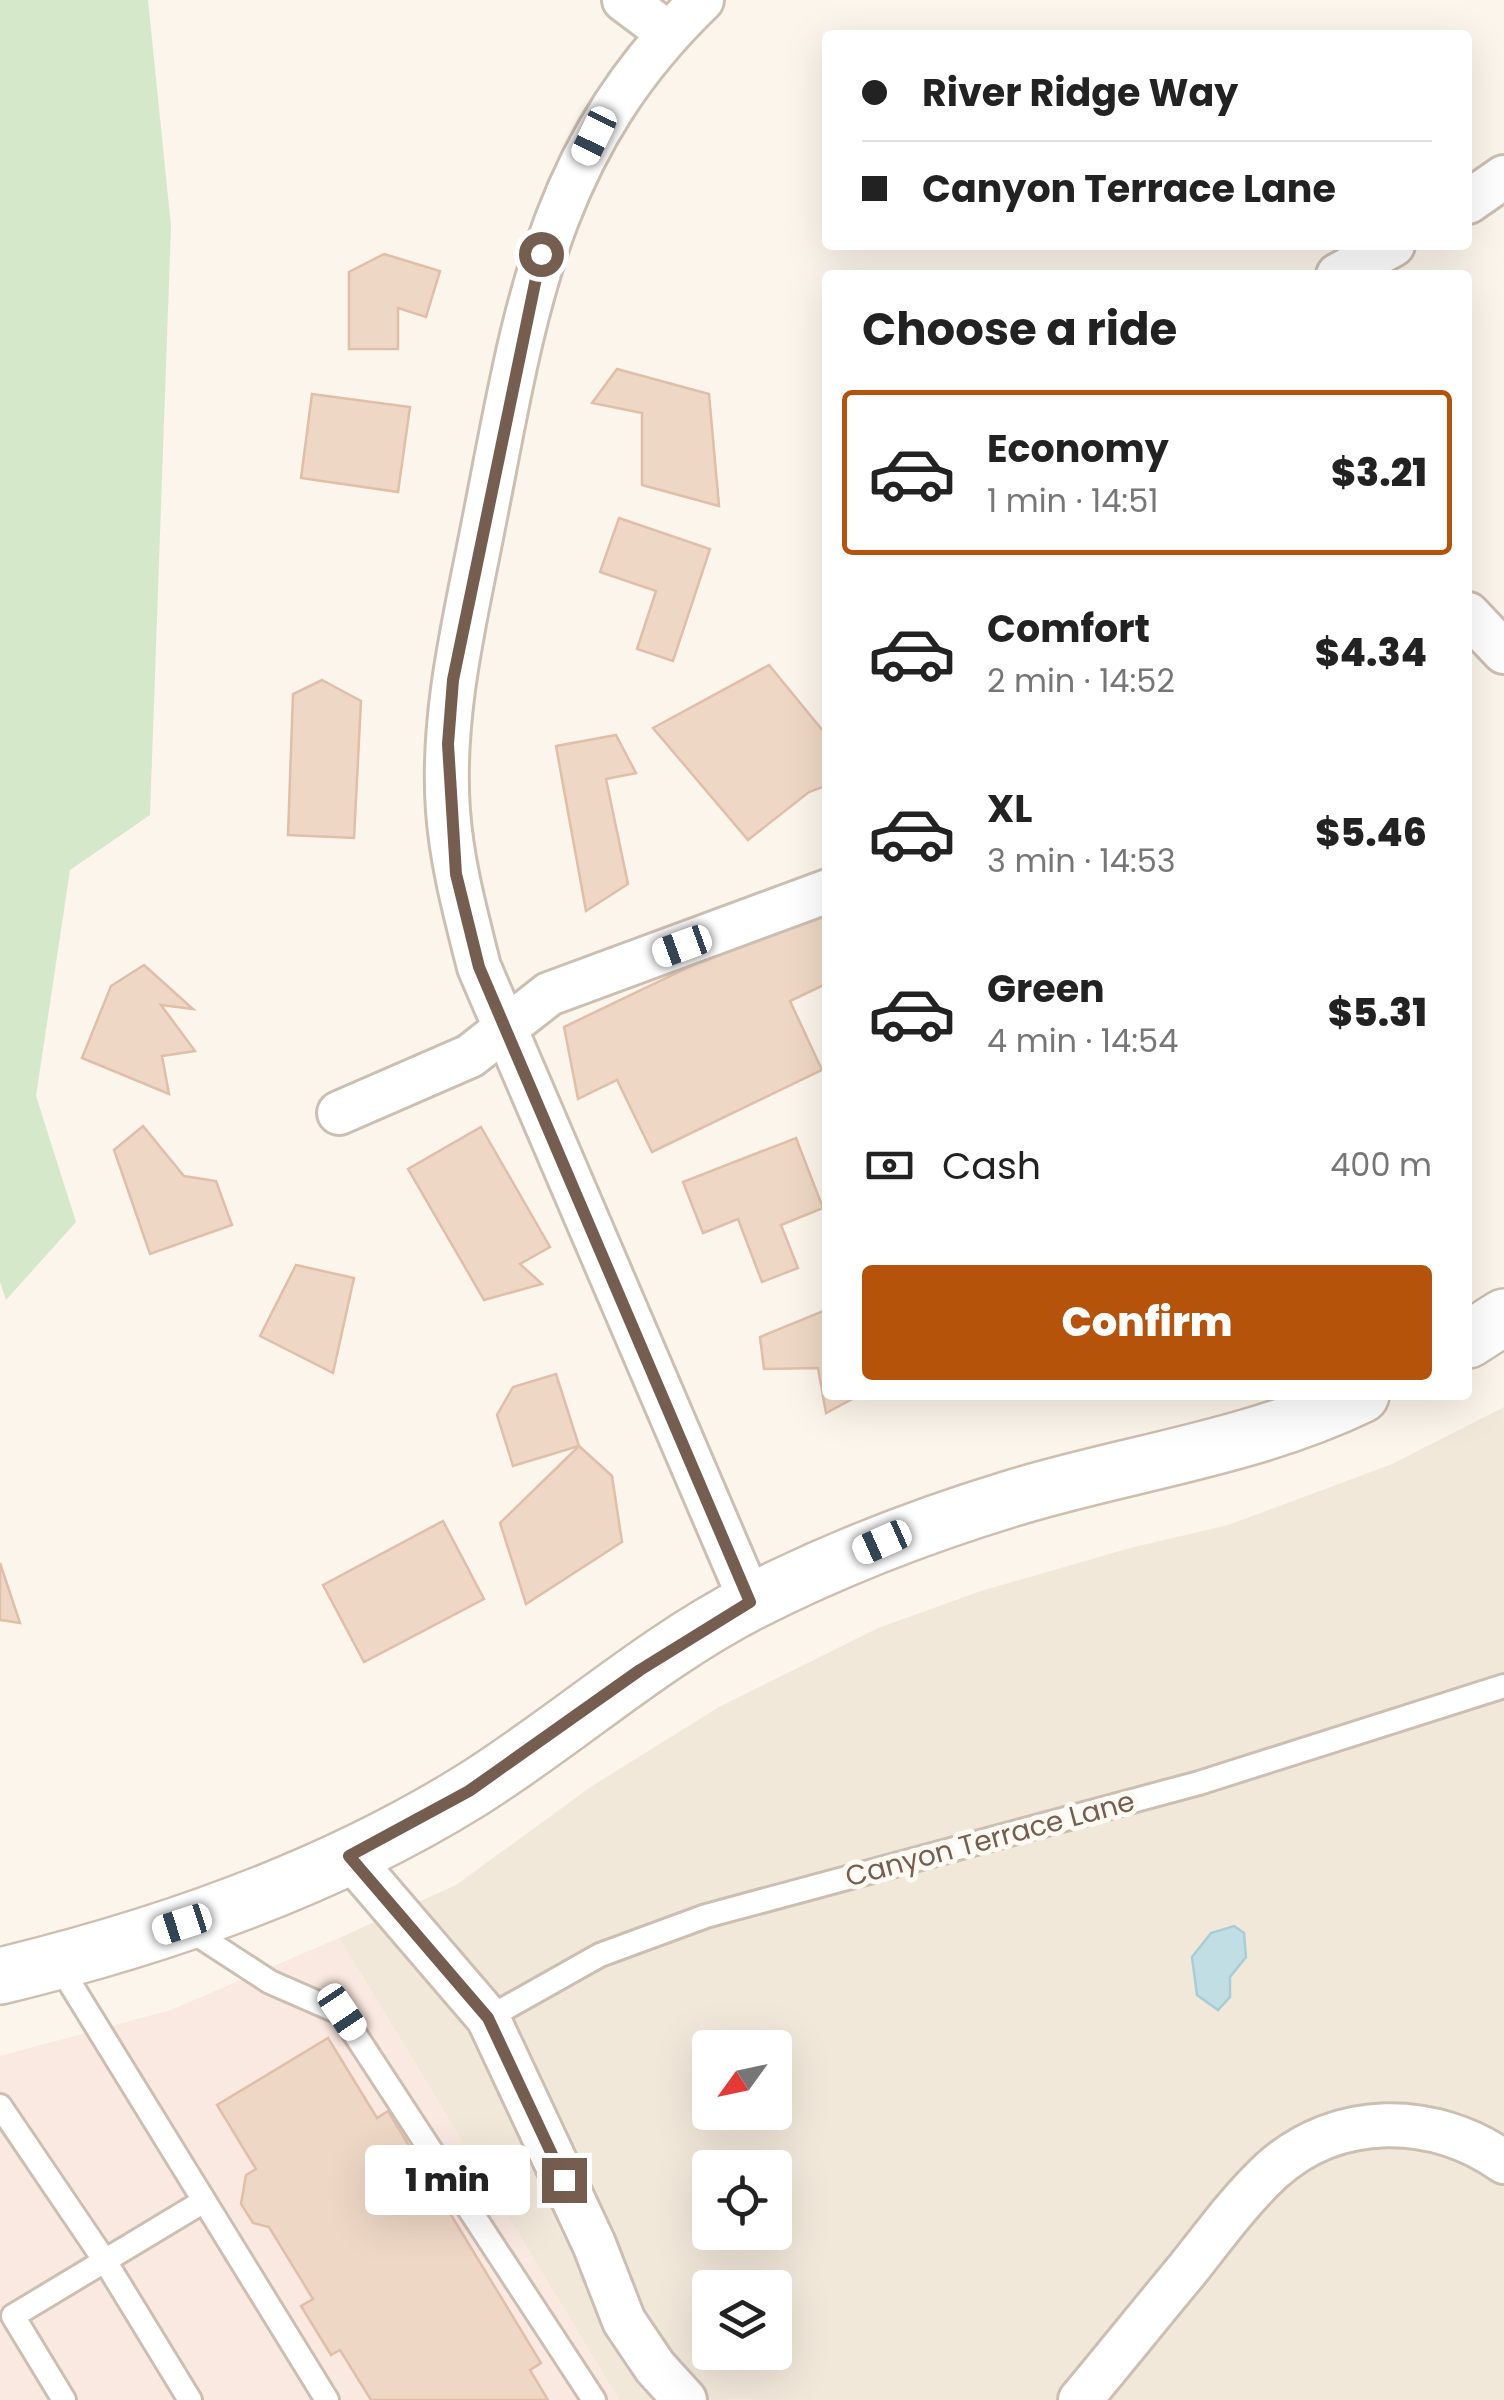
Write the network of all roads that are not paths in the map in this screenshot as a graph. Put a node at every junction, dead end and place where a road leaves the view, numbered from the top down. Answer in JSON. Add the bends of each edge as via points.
{"nodes":[{"id":1,"x":624,"y":0,"type":"edge"},
{"id":2,"x":702,"y":0,"type":"edge"},
{"id":3,"x":668,"y":33,"type":"junction"},
{"id":4,"x":1504,"y":177,"type":"edge"},
{"id":5,"x":1472,"y":199,"type":"edge"},
{"id":6,"x":1384,"y":250,"type":"edge"},
{"id":7,"x":1347,"y":270,"type":"edge"},
{"id":8,"x":1472,"y":618,"type":"edge"},
{"id":9,"x":1504,"y":652,"type":"edge"},
{"id":10,"x":822,"y":893,"type":"edge"},
{"id":11,"x":504,"y":1029,"type":"junction"},
{"id":12,"x":338,"y":1113,"type":"dead end"},
{"id":13,"x":1504,"y":1317,"type":"edge"},
{"id":14,"x":1472,"y":1337,"type":"edge"},
{"id":15,"x":1348,"y":1400,"type":"edge"},
{"id":16,"x":750,"y":1602,"type":"junction"},
{"id":17,"x":1504,"y":1686,"type":"edge"},
{"id":18,"x":349,"y":1856,"type":"junction"},
{"id":19,"x":182,"y":1924,"type":"junction"},
{"id":20,"x":57,"y":1962,"type":"junction"},
{"id":21,"x":0,"y":1976,"type":"edge"},
{"id":22,"x":488,"y":2018,"type":"junction"},
{"id":23,"x":0,"y":2106,"type":"edge"},
{"id":24,"x":1504,"y":2162,"type":"edge"},
{"id":25,"x":204,"y":2201,"type":"junction"},
{"id":26,"x":106,"y":2261,"type":"junction"},
{"id":27,"x":6,"y":2321,"type":"edge"},
{"id":28,"x":64,"y":2400,"type":"edge"},
{"id":29,"x":190,"y":2400,"type":"edge"},
{"id":30,"x":327,"y":2400,"type":"edge"},
{"id":31,"x":594,"y":2400,"type":"edge"},
{"id":32,"x":685,"y":2400,"type":"edge"},
{"id":33,"x":1080,"y":2400,"type":"edge"}],
"edges":[{"from":1,"to":3,"type":"street"},
{"from":2,"to":3,"type":"street"},
{"from":3,"to":11,"type":"street","via":[[594,136],[541,254],[453,680],[448,809],[456,874],[479,967]]},
{"from":4,"to":5,"type":"street"},
{"from":6,"to":7,"type":"street"},
{"from":8,"to":9,"type":"street"},
{"from":10,"to":11,"type":"street","via":[[549,994]]},
{"from":11,"to":12,"type":"street","via":[[470,1056]]},
{"from":11,"to":16,"type":"street"},
{"from":13,"to":14,"type":"main road"},
{"from":15,"to":16,"type":"main road","via":[[1271,1431],[976,1510],[882,1542]]},
{"from":16,"to":18,"type":"main road","via":[[469,1791]]},
{"from":17,"to":22,"type":"lane","name":"Canyon Terrace Lane","via":[[1199,1783],[706,1916],[600,1955]]},
{"from":18,"to":19,"type":"main road"},
{"from":18,"to":22,"type":"street"},
{"from":19,"to":20,"type":"main road"},
{"from":19,"to":31,"type":"lane","via":[[270,1982],[342,2012]]},
{"from":20,"to":21,"type":"main road"},
{"from":20,"to":25,"type":"lane"},
{"from":22,"to":32,"type":"street","via":[[624,2321]]},
{"from":23,"to":26,"type":"lane"},
{"from":24,"to":33,"type":"street","via":[[1463,2139],[1408,2125],[1350,2129],[1297,2152],[1251,2191]]},
{"from":25,"to":26,"type":"lane"},
{"from":25,"to":30,"type":"lane"},
{"from":26,"to":27,"type":"lane"},
{"from":26,"to":29,"type":"lane"},
{"from":27,"to":28,"type":"lane"}]}
